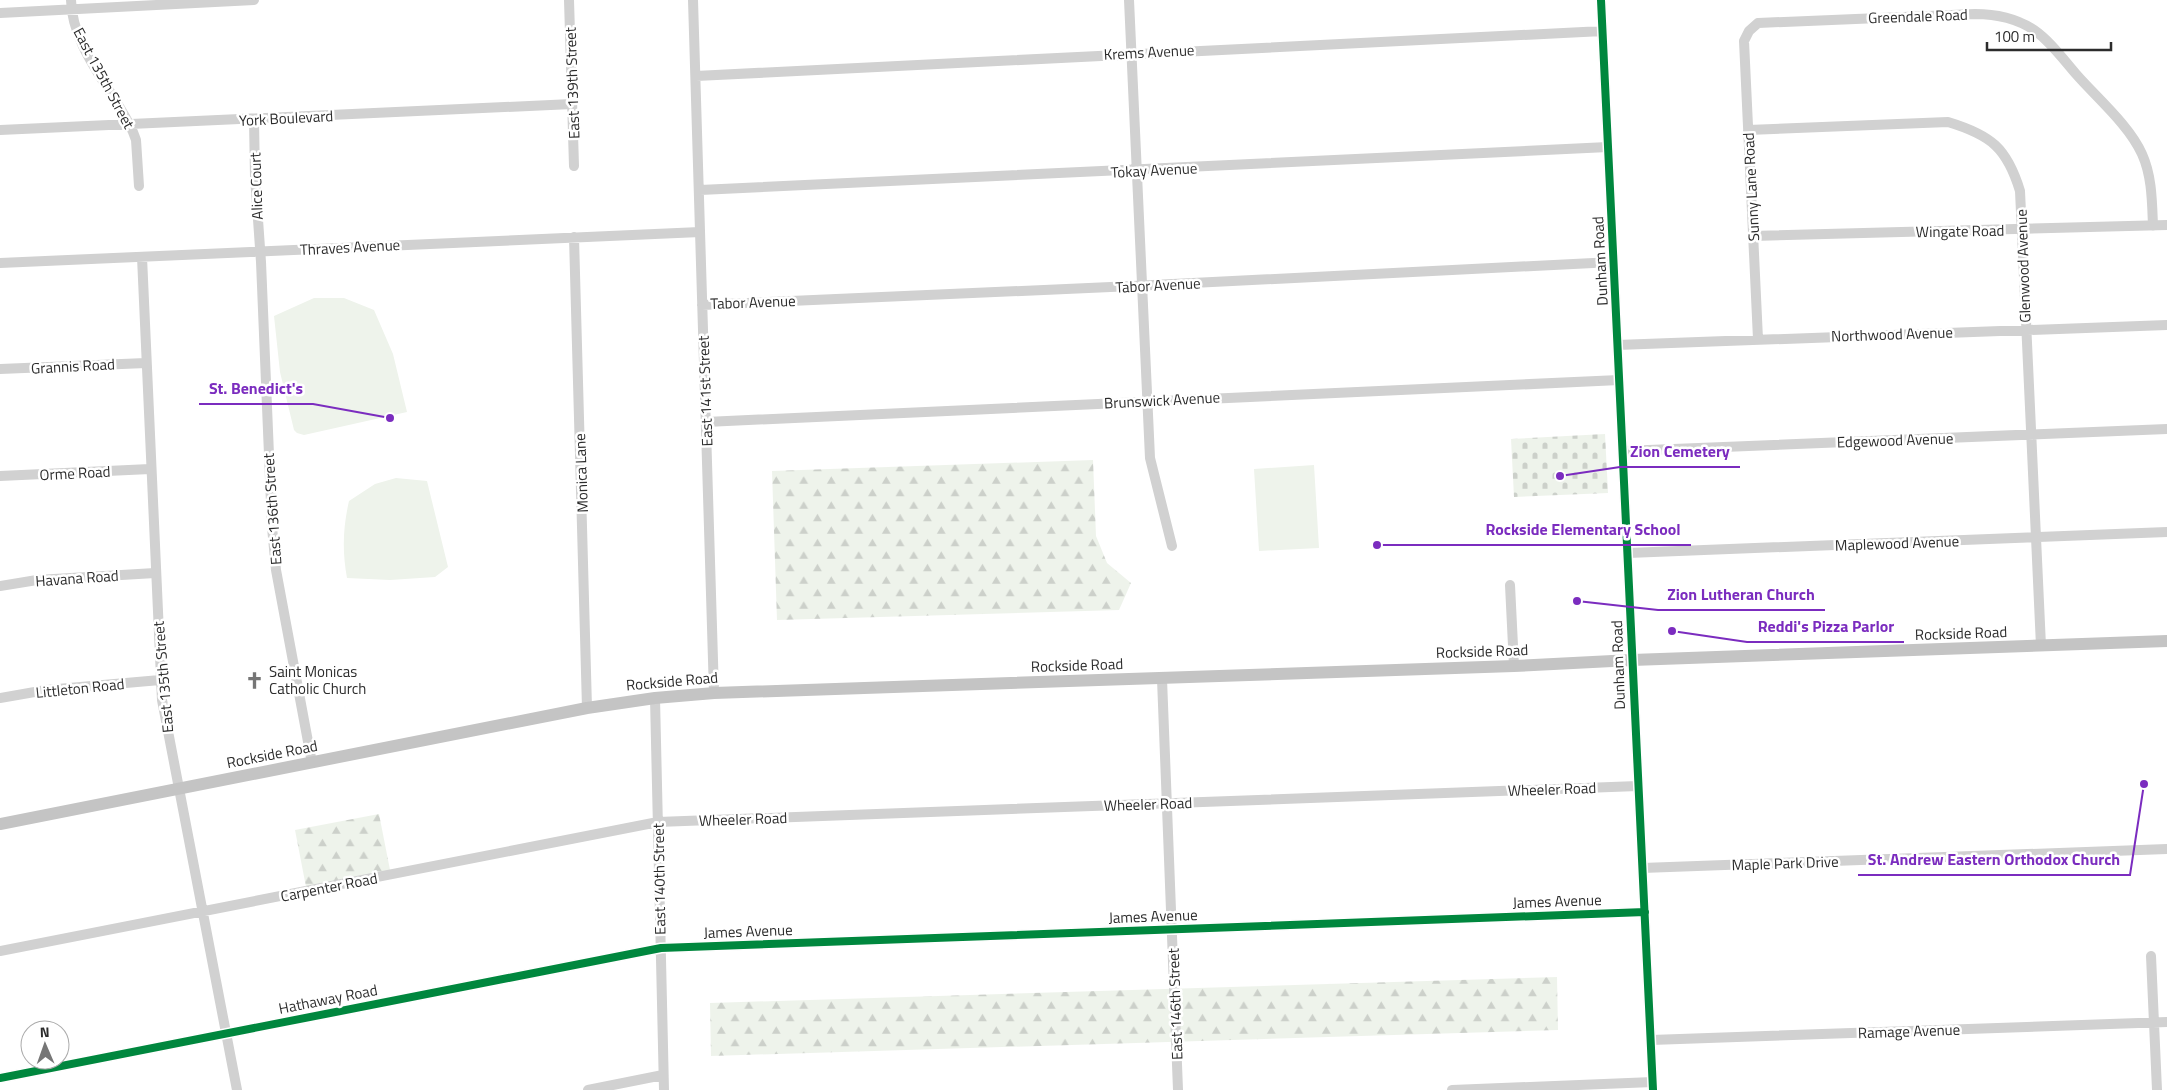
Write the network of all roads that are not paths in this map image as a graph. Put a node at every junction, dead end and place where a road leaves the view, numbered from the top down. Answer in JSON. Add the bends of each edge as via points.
{"nodes":[{"id":1,"x":254,"y":0,"type":"edge"},
{"id":2,"x":569,"y":0,"type":"edge"},
{"id":3,"x":693,"y":0,"type":"edge"},
{"id":4,"x":1129,"y":0,"type":"edge"},
{"id":5,"x":1601,"y":0,"type":"edge"},
{"id":6,"x":71,"y":5,"type":"edge"},
{"id":7,"x":0,"y":13,"type":"edge"},
{"id":8,"x":1603,"y":31,"type":"junction"},
{"id":9,"x":1746,"y":35,"type":"joint"},
{"id":10,"x":1132,"y":53,"type":"junction"},
{"id":11,"x":696,"y":76,"type":"junction"},
{"id":12,"x":572,"y":104,"type":"junction"},
{"id":13,"x":254,"y":120,"type":"junction"},
{"id":14,"x":130,"y":125,"type":"junction"},
{"id":15,"x":0,"y":130,"type":"edge"},
{"id":16,"x":1748,"y":130,"type":"junction"},
{"id":17,"x":1608,"y":147,"type":"junction"},
{"id":18,"x":574,"y":166,"type":"dead end"},
{"id":19,"x":1136,"y":171,"type":"junction"},
{"id":20,"x":139,"y":186,"type":"dead end"},
{"id":21,"x":700,"y":190,"type":"junction"},
{"id":22,"x":2167,"y":225,"type":"edge"},
{"id":23,"x":2153,"y":226,"type":"junction"},
{"id":24,"x":2021,"y":230,"type":"junction"},
{"id":25,"x":700,"y":232,"type":"junction"},
{"id":26,"x":1753,"y":236,"type":"junction"},
{"id":27,"x":574,"y":237,"type":"junction"},
{"id":28,"x":260,"y":251,"type":"junction"},
{"id":29,"x":142,"y":257,"type":"junction"},
{"id":30,"x":1613,"y":262,"type":"junction"},
{"id":31,"x":0,"y":263,"type":"edge"},
{"id":32,"x":1142,"y":286,"type":"junction"},
{"id":33,"x":702,"y":304,"type":"junction"},
{"id":34,"x":2167,"y":325,"type":"edge"},
{"id":35,"x":2025,"y":330,"type":"junction"},
{"id":36,"x":1758,"y":339,"type":"junction"},
{"id":37,"x":1617,"y":345,"type":"junction"},
{"id":38,"x":146,"y":363,"type":"junction"},
{"id":39,"x":0,"y":370,"type":"edge"},
{"id":40,"x":1618,"y":380,"type":"junction"},
{"id":41,"x":1148,"y":401,"type":"junction"},
{"id":42,"x":706,"y":422,"type":"junction"},
{"id":43,"x":2167,"y":429,"type":"edge"},
{"id":44,"x":2030,"y":435,"type":"junction"},
{"id":45,"x":1623,"y":451,"type":"junction"},
{"id":46,"x":150,"y":469,"type":"junction"},
{"id":47,"x":0,"y":476,"type":"edge"},
{"id":48,"x":2167,"y":532,"type":"edge"},
{"id":49,"x":2035,"y":537,"type":"junction"},
{"id":50,"x":1172,"y":546,"type":"dead end"},
{"id":51,"x":1628,"y":554,"type":"junction"},
{"id":52,"x":155,"y":573,"type":"junction"},
{"id":53,"x":1510,"y":584,"type":"dead end"},
{"id":54,"x":0,"y":586,"type":"edge"},
{"id":55,"x":2167,"y":642,"type":"edge"},
{"id":56,"x":2041,"y":646,"type":"junction"},
{"id":57,"x":1632,"y":660,"type":"junction"},
{"id":58,"x":1514,"y":666,"type":"junction"},
{"id":59,"x":1162,"y":679,"type":"junction"},
{"id":60,"x":160,"y":680,"type":"junction"},
{"id":61,"x":714,"y":693,"type":"junction"},
{"id":62,"x":0,"y":698,"type":"edge"},
{"id":63,"x":655,"y":698,"type":"junction"},
{"id":64,"x":587,"y":708,"type":"junction"},
{"id":65,"x":312,"y":763,"type":"junction"},
{"id":66,"x":1638,"y":786,"type":"junction"},
{"id":67,"x":180,"y":790,"type":"junction"},
{"id":68,"x":1167,"y":804,"type":"junction"},
{"id":69,"x":658,"y":822,"type":"junction"},
{"id":70,"x":0,"y":824,"type":"edge"},
{"id":71,"x":2167,"y":850,"type":"edge"},
{"id":72,"x":1642,"y":868,"type":"junction"},
{"id":73,"x":203,"y":910,"type":"junction"},
{"id":74,"x":1645,"y":912,"type":"junction"},
{"id":75,"x":1173,"y":929,"type":"junction"},
{"id":76,"x":661,"y":948,"type":"junction"},
{"id":77,"x":0,"y":951,"type":"edge"},
{"id":78,"x":2150,"y":956,"type":"dead end"},
{"id":79,"x":2154,"y":1022,"type":"junction"},
{"id":80,"x":2167,"y":1022,"type":"edge"},
{"id":81,"x":226,"y":1032,"type":"junction"},
{"id":82,"x":1651,"y":1040,"type":"junction"},
{"id":83,"x":663,"y":1075,"type":"junction"},
{"id":84,"x":0,"y":1078,"type":"edge"},
{"id":85,"x":1653,"y":1086,"type":"edge"},
{"id":86,"x":237,"y":1090,"type":"edge"},
{"id":87,"x":588,"y":1090,"type":"edge"},
{"id":88,"x":664,"y":1090,"type":"edge"},
{"id":89,"x":1178,"y":1090,"type":"edge"},
{"id":90,"x":1452,"y":1090,"type":"edge"},
{"id":91,"x":2157,"y":1090,"type":"edge"}],
"edges":[{"from":1,"to":6,"type":"street"},
{"from":2,"to":12,"type":"street","name":"East 139th Street"},
{"from":3,"to":11,"type":"street","name":"East 141st Street"},
{"from":4,"to":10,"type":"street"},
{"from":5,"to":8,"type":"street","name":"Dunham Road"},
{"from":6,"to":7,"type":"street"},
{"from":6,"to":14,"type":"street","name":"East 135th Street","via":[[78,33]]},
{"from":8,"to":10,"type":"street","name":"Krems Avenue"},
{"from":8,"to":17,"type":"street","name":"Dunham Road"},
{"from":9,"to":16,"type":"street","name":"Sunny Lane Road"},
{"from":9,"to":23,"type":"street","name":"Greendale Road","via":[[1752,26],[1774,21],[1990,14],[2023,24],[2049,44],[2138,146],[2150,179]]},
{"from":10,"to":11,"type":"street","name":"Krems Avenue"},
{"from":10,"to":19,"type":"street"},
{"from":11,"to":21,"type":"street","name":"East 141st Street"},
{"from":12,"to":13,"type":"street","name":"York Boulevard"},
{"from":12,"to":18,"type":"street","name":"East 139th Street"},
{"from":13,"to":14,"type":"street","name":"York Boulevard"},
{"from":13,"to":28,"type":"street","name":"Alice Court"},
{"from":14,"to":15,"type":"street","name":"York Boulevard"},
{"from":14,"to":20,"type":"street","name":"East 135th Street","via":[[136,140]]},
{"from":16,"to":24,"type":"street","name":"Glenwood Avenue","via":[[1948,122],[1972,130],[1987,139],[2013,167],[2020,191]]},
{"from":16,"to":26,"type":"street","name":"Sunny Lane Road"},
{"from":17,"to":19,"type":"street","name":"Tokay Avenue"},
{"from":17,"to":30,"type":"street","name":"Dunham Road"},
{"from":19,"to":21,"type":"street","name":"Tokay Avenue"},
{"from":19,"to":32,"type":"street"},
{"from":21,"to":25,"type":"street","name":"East 141st Street"},
{"from":22,"to":23,"type":"street","name":"Wingate Road"},
{"from":23,"to":24,"type":"street","name":"Wingate Road"},
{"from":24,"to":26,"type":"street","name":"Wingate Road"},
{"from":24,"to":35,"type":"street","name":"Glenwood Avenue"},
{"from":25,"to":27,"type":"street","name":"Thraves Avenue"},
{"from":25,"to":33,"type":"street","name":"East 141st Street"},
{"from":26,"to":36,"type":"street","name":"Sunny Lane Road"},
{"from":27,"to":28,"type":"street","name":"Thraves Avenue"},
{"from":27,"to":64,"type":"street","name":"Monica Lane"},
{"from":28,"to":29,"type":"street","name":"Thraves Avenue"},
{"from":28,"to":65,"type":"street","name":"East 136th Street","via":[[274,551]]},
{"from":29,"to":31,"type":"street","name":"Thraves Avenue"},
{"from":29,"to":38,"type":"street","name":"East 135th Street"},
{"from":30,"to":32,"type":"street","name":"Tabor Avenue"},
{"from":30,"to":37,"type":"street","name":"Dunham Road"},
{"from":32,"to":33,"type":"street","name":"Tabor Avenue"},
{"from":32,"to":41,"type":"street"},
{"from":33,"to":42,"type":"street","name":"East 141st Street"},
{"from":34,"to":35,"type":"street","name":"Northwood Avenue"},
{"from":35,"to":36,"type":"street","name":"Northwood Avenue"},
{"from":35,"to":44,"type":"street","name":"Glenwood Avenue"},
{"from":36,"to":37,"type":"street","name":"Northwood Avenue"},
{"from":37,"to":40,"type":"street","name":"Dunham Road"},
{"from":38,"to":39,"type":"street","name":"Grannis Road"},
{"from":38,"to":46,"type":"street","name":"East 135th Street"},
{"from":40,"to":41,"type":"street","name":"Brunswick Avenue"},
{"from":40,"to":45,"type":"street","name":"Dunham Road"},
{"from":41,"to":42,"type":"street","name":"Brunswick Avenue"},
{"from":41,"to":50,"type":"street","via":[[1150,458]]},
{"from":42,"to":61,"type":"street","name":"East 141st Street"},
{"from":43,"to":44,"type":"street","name":"Edgewood Avenue"},
{"from":44,"to":45,"type":"street","name":"Edgewood Avenue"},
{"from":44,"to":49,"type":"street","name":"Glenwood Avenue"},
{"from":45,"to":51,"type":"street","name":"Dunham Road"},
{"from":46,"to":47,"type":"street","name":"Orme Road"},
{"from":46,"to":52,"type":"street","name":"East 135th Street"},
{"from":48,"to":49,"type":"street","name":"Maplewood Avenue"},
{"from":49,"to":51,"type":"street","name":"Maplewood Avenue"},
{"from":49,"to":56,"type":"street","name":"Glenwood Avenue"},
{"from":51,"to":57,"type":"street","name":"Dunham Road"},
{"from":52,"to":54,"type":"street","name":"Havana Road"},
{"from":52,"to":60,"type":"street","name":"East 135th Street"},
{"from":53,"to":58,"type":"street"},
{"from":55,"to":56,"type":"main road","name":"Rockside Road"},
{"from":56,"to":57,"type":"main road","name":"Rockside Road"},
{"from":57,"to":58,"type":"main road","name":"Rockside Road"},
{"from":57,"to":66,"type":"street","name":"Dunham Road"},
{"from":58,"to":59,"type":"main road","name":"Rockside Road"},
{"from":59,"to":61,"type":"main road","name":"Rockside Road"},
{"from":59,"to":68,"type":"street","name":"East 146th Street"},
{"from":60,"to":62,"type":"street","name":"Littleton Road","via":[[46,690]]},
{"from":60,"to":67,"type":"street","name":"East 135th Street"},
{"from":61,"to":63,"type":"main road","name":"Rockside Road"},
{"from":63,"to":64,"type":"main road","name":"Rockside Road"},
{"from":63,"to":69,"type":"street","name":"East 140th Street"},
{"from":64,"to":65,"type":"main road","name":"Rockside Road"},
{"from":65,"to":67,"type":"main road","name":"Rockside Road"},
{"from":66,"to":68,"type":"street","name":"Wheeler Road"},
{"from":66,"to":72,"type":"street","name":"Dunham Road"},
{"from":67,"to":70,"type":"main road","name":"Rockside Road"},
{"from":67,"to":73,"type":"street","name":"East 135th Street"},
{"from":68,"to":69,"type":"street","name":"Wheeler Road"},
{"from":68,"to":75,"type":"street","name":"East 146th Street"},
{"from":69,"to":73,"type":"street","name":"Carpenter Road"},
{"from":69,"to":76,"type":"street","name":"East 140th Street"},
{"from":71,"to":72,"type":"street","name":"Maple Park Drive"},
{"from":72,"to":74,"type":"street","name":"Dunham Road"},
{"from":73,"to":77,"type":"street","name":"Carpenter Road"},
{"from":73,"to":81,"type":"street","name":"East 135th Street"},
{"from":74,"to":75,"type":"street","name":"James Avenue"},
{"from":74,"to":82,"type":"street","name":"Dunham Road"},
{"from":75,"to":76,"type":"street","name":"James Avenue"},
{"from":75,"to":89,"type":"street","name":"East 146th Street"},
{"from":76,"to":81,"type":"street","name":"Hathaway Road"},
{"from":76,"to":83,"type":"street","name":"East 140th Street"},
{"from":78,"to":79,"type":"street"},
{"from":79,"to":80,"type":"street","name":"Ramage Avenue"},
{"from":79,"to":82,"type":"street","name":"Ramage Avenue"},
{"from":79,"to":91,"type":"street"},
{"from":81,"to":84,"type":"street","name":"Hathaway Road"},
{"from":81,"to":86,"type":"street","name":"East 135th Street"},
{"from":82,"to":85,"type":"street","name":"Dunham Road"},
{"from":83,"to":87,"type":"street"},
{"from":83,"to":88,"type":"street","name":"East 140th Street"},
{"from":85,"to":90,"type":"street"}]}
